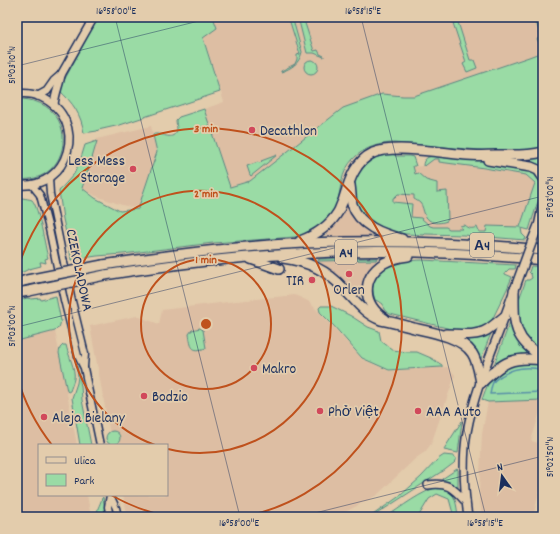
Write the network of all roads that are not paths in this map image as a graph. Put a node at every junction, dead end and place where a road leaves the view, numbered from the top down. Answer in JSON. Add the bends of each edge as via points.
{"nodes":[{"id":1,"x":94,"y":17,"type":"edge"},
{"id":2,"x":61,"y":75,"type":"junction"},
{"id":3,"x":17,"y":94,"type":"edge"},
{"id":4,"x":38,"y":96,"type":"junction"},
{"id":5,"x":54,"y":105,"type":"junction"},
{"id":6,"x":543,"y":152,"type":"edge"},
{"id":7,"x":469,"y":156,"type":"junction"},
{"id":8,"x":543,"y":177,"type":"edge"},
{"id":9,"x":49,"y":178,"type":"junction"},
{"id":10,"x":350,"y":182,"type":"junction"},
{"id":11,"x":17,"y":185,"type":"edge"},
{"id":12,"x":32,"y":185,"type":"junction"},
{"id":13,"x":543,"y":205,"type":"edge"},
{"id":14,"x":543,"y":216,"type":"edge"},
{"id":15,"x":539,"y":224,"type":"junction"},
{"id":16,"x":422,"y":242,"type":"junction"},
{"id":17,"x":292,"y":244,"type":"junction"},
{"id":18,"x":543,"y":250,"type":"edge"},
{"id":19,"x":430,"y":253,"type":"junction"},
{"id":20,"x":261,"y":256,"type":"junction"},
{"id":21,"x":246,"y":257,"type":"junction"},
{"id":22,"x":543,"y":260,"type":"edge"},
{"id":23,"x":279,"y":269,"type":"dead end"},
{"id":24,"x":17,"y":283,"type":"edge"},
{"id":25,"x":514,"y":290,"type":"junction"},
{"id":26,"x":17,"y":293,"type":"edge"},
{"id":27,"x":505,"y":316,"type":"junction"},
{"id":28,"x":391,"y":322,"type":"junction"},
{"id":29,"x":437,"y":333,"type":"junction"},
{"id":30,"x":543,"y":357,"type":"edge"},
{"id":31,"x":543,"y":360,"type":"edge"},
{"id":32,"x":84,"y":368,"type":"junction"},
{"id":33,"x":481,"y":382,"type":"junction"},
{"id":34,"x":100,"y":444,"type":"edge"},
{"id":35,"x":428,"y":485,"type":"dead end"},
{"id":36,"x":110,"y":496,"type":"edge"},
{"id":37,"x":110,"y":496,"type":"edge"},
{"id":38,"x":466,"y":502,"type":"junction"},
{"id":39,"x":110,"y":517,"type":"edge"},
{"id":40,"x":118,"y":517,"type":"edge"},
{"id":41,"x":468,"y":517,"type":"edge"}],
"edges":[{"from":1,"to":2,"type":"main road"},
{"from":2,"to":4,"type":"main road"},
{"from":2,"to":5,"type":"main road"},
{"from":3,"to":4,"type":"main road"},
{"from":4,"to":5,"type":"main road"},
{"from":5,"to":9,"type":"main road","via":[[62,114],[69,139],[68,152],[63,163]]},
{"from":6,"to":7,"type":"highway","via":[[526,155]]},
{"from":7,"to":8,"type":"highway","via":[[532,167]]},
{"from":7,"to":10,"type":"highway","via":[[420,150],[383,150],[361,161]]},
{"from":9,"to":12,"type":"main road"},
{"from":9,"to":32,"type":"street","name":"CZEKOLADOWA","via":[[71,297],[85,354]]},
{"from":10,"to":16,"type":"highway","via":[[352,204],[363,221],[382,233]]},
{"from":10,"to":17,"type":"highway","via":[[339,211],[326,228]]},
{"from":11,"to":12,"type":"main road"},
{"from":12,"to":32,"type":"street","name":"CZEKOLADOWA","via":[[43,204],[71,331]]},
{"from":13,"to":15,"type":"main road"},
{"from":14,"to":15,"type":"main road"},
{"from":15,"to":25,"type":"main road","bridge":true},
{"from":16,"to":17,"type":"highway","number":"А4"},
{"from":16,"to":18,"type":"highway","number":"А4"},
{"from":17,"to":24,"type":"highway","bridge":true,"via":[[213,250],[103,265]]},
{"from":19,"to":20,"type":"highway","number":"A4","via":[[364,252]]},
{"from":19,"to":22,"type":"highway","number":"A4"},
{"from":19,"to":28,"type":"highway","via":[[388,261],[371,277],[367,288],[369,301],[378,314]]},
{"from":20,"to":21,"type":"highway","number":"A4"},
{"from":20,"to":28,"type":"highway","via":[[304,262],[316,267],[335,280],[367,313]]},
{"from":21,"to":23,"type":"highway"},
{"from":21,"to":26,"type":"highway","number":"A4","bridge":true,"via":[[105,275]]},
{"from":25,"to":27,"type":"main road"},
{"from":25,"to":30,"type":"highway","via":[[514,318],[518,332],[525,344]]},
{"from":27,"to":29,"type":"highway","via":[[479,333]]},
{"from":27,"to":33,"type":"main road"},
{"from":28,"to":29,"type":"highway"},
{"from":29,"to":33,"type":"highway","via":[[470,350],[476,361]]},
{"from":31,"to":33,"type":"highway","via":[[520,359],[510,362]]},
{"from":32,"to":34,"type":"street","name":"CZEKOLADOWA"},
{"from":33,"to":38,"type":"main road","via":[[466,439]]},
{"from":35,"to":38,"type":"main road","via":[[448,486]]},
{"from":36,"to":39,"type":"street"},
{"from":37,"to":40,"type":"street"},
{"from":38,"to":41,"type":"main road"}]}
